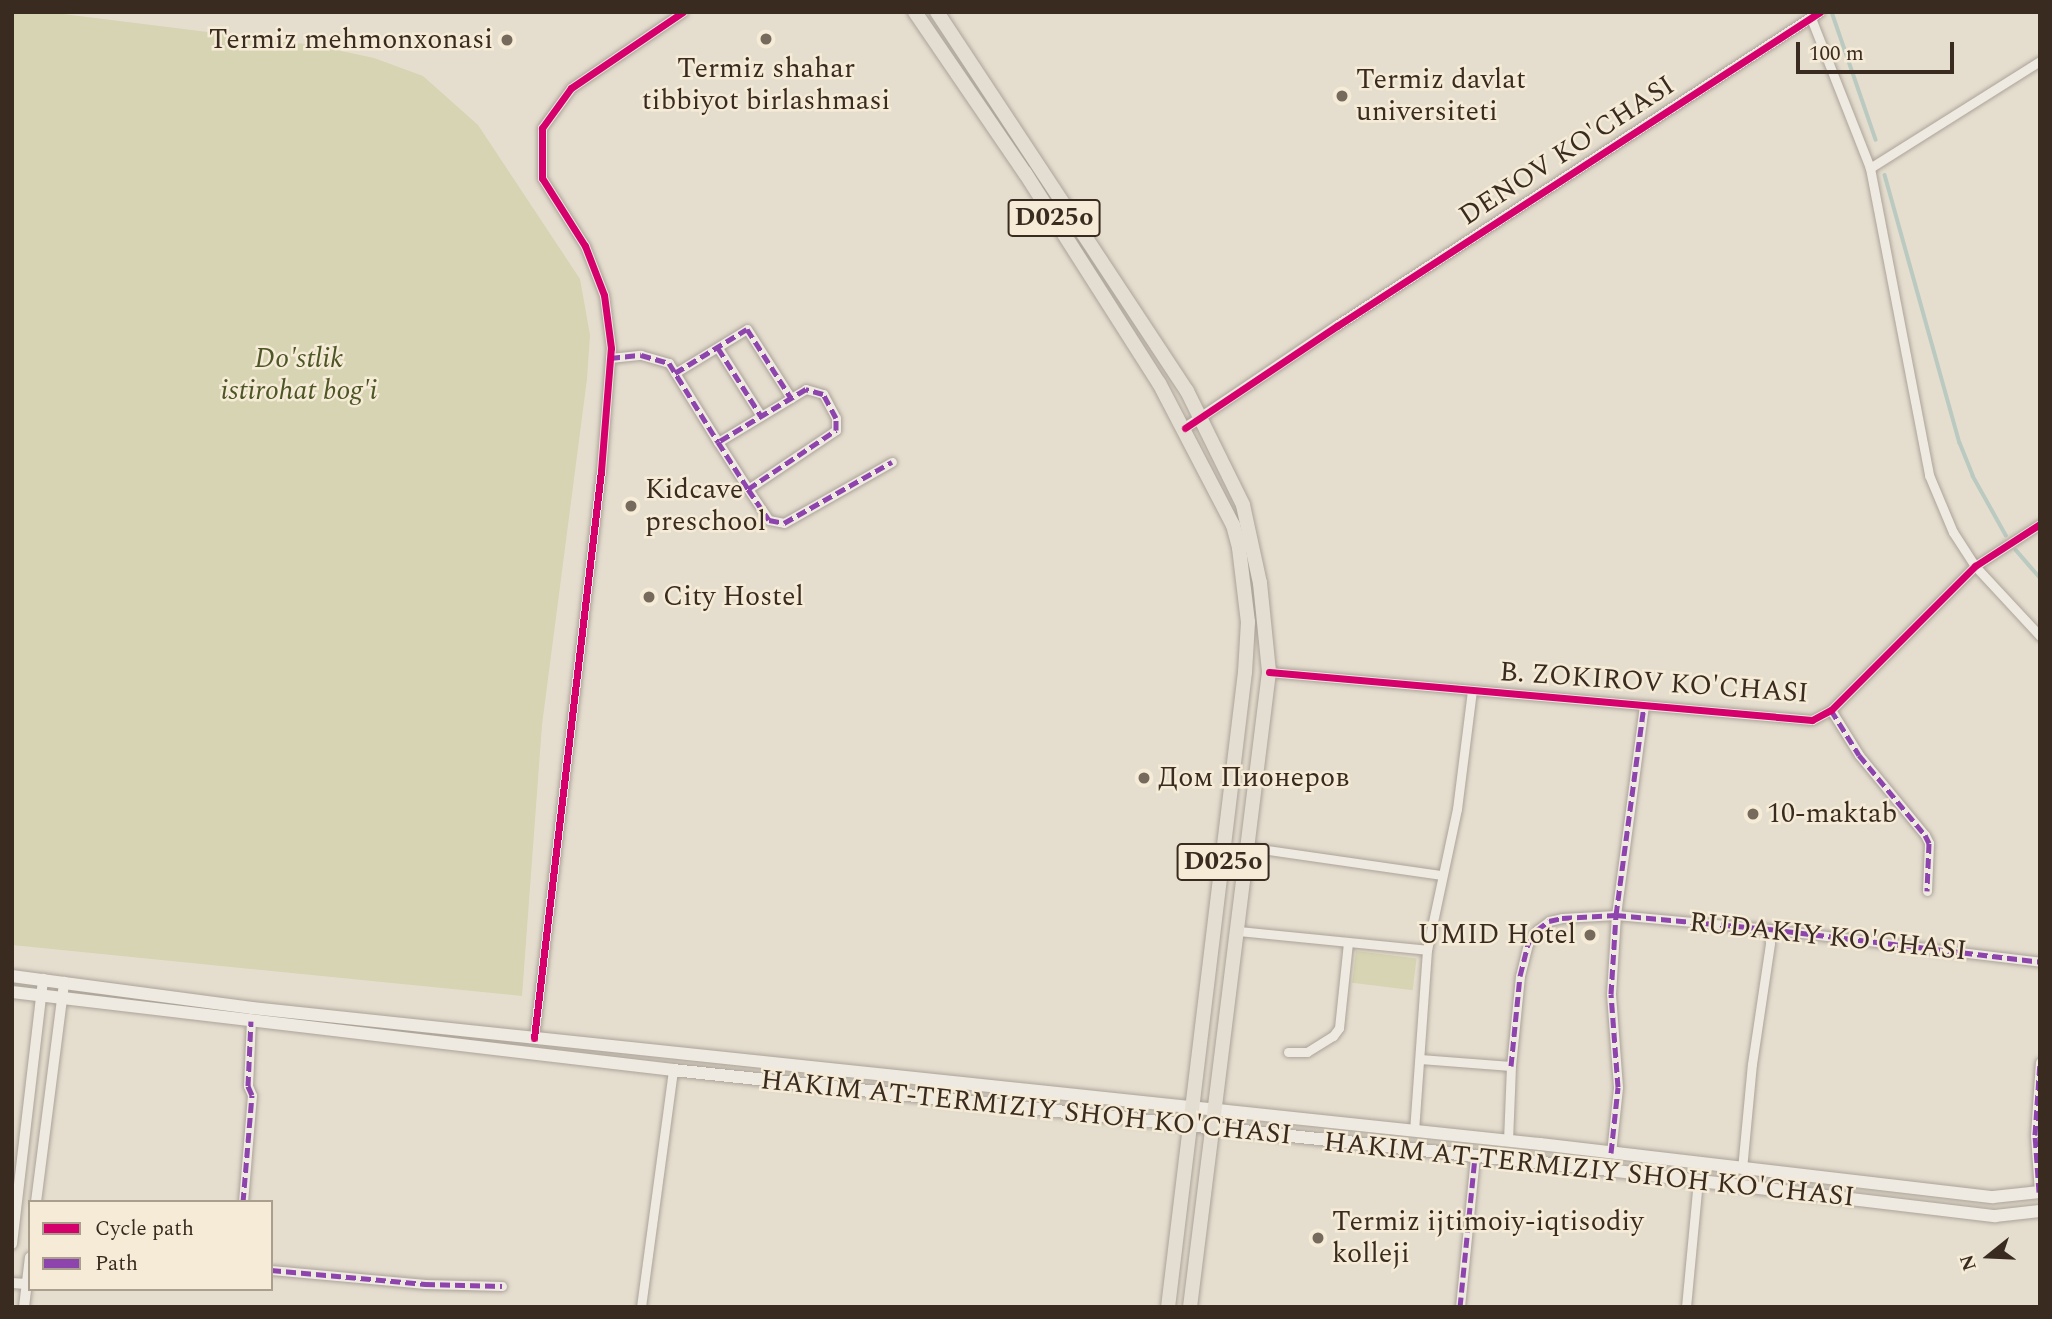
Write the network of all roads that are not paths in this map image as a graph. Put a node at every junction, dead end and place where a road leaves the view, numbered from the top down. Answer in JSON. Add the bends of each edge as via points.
{"nodes":[{"id":1,"x":683,"y":12,"type":"edge"},
{"id":2,"x":915,"y":12,"type":"edge"},
{"id":3,"x":937,"y":12,"type":"edge"},
{"id":4,"x":1815,"y":15,"type":"edge"},
{"id":5,"x":2040,"y":61,"type":"edge"},
{"id":6,"x":1870,"y":168,"type":"junction"},
{"id":7,"x":718,"y":348,"type":"junction"},
{"id":8,"x":610,"y":358,"type":"junction"},
{"id":9,"x":675,"y":373,"type":"junction"},
{"id":10,"x":791,"y":398,"type":"junction"},
{"id":11,"x":761,"y":416,"type":"junction"},
{"id":12,"x":1201,"y":417,"type":"junction"},
{"id":13,"x":1185,"y":428,"type":"junction"},
{"id":14,"x":718,"y":442,"type":"junction"},
{"id":15,"x":892,"y":462,"type":"dead end"},
{"id":16,"x":748,"y":489,"type":"junction"},
{"id":17,"x":2040,"y":524,"type":"edge"},
{"id":18,"x":1975,"y":566,"type":"junction"},
{"id":19,"x":2040,"y":636,"type":"edge"},
{"id":20,"x":1269,"y":671,"type":"junction"},
{"id":21,"x":1472,"y":690,"type":"junction"},
{"id":22,"x":1644,"y":706,"type":"junction"},
{"id":23,"x":1831,"y":710,"type":"junction"},
{"id":24,"x":1247,"y":847,"type":"junction"},
{"id":25,"x":1441,"y":874,"type":"junction"},
{"id":26,"x":1927,"y":891,"type":"dead end"},
{"id":27,"x":1616,"y":915,"type":"junction"},
{"id":28,"x":1769,"y":929,"type":"junction"},
{"id":29,"x":1238,"y":931,"type":"junction"},
{"id":30,"x":1348,"y":943,"type":"junction"},
{"id":31,"x":1427,"y":950,"type":"junction"},
{"id":32,"x":2040,"y":961,"type":"edge"},
{"id":33,"x":12,"y":976,"type":"edge"},
{"id":34,"x":43,"y":979,"type":"junction"},
{"id":35,"x":64,"y":982,"type":"junction"},
{"id":36,"x":12,"y":992,"type":"edge"},
{"id":37,"x":41,"y":994,"type":"junction"},
{"id":38,"x":61,"y":996,"type":"junction"},
{"id":39,"x":251,"y":1021,"type":"junction"},
{"id":40,"x":534,"y":1038,"type":"junction"},
{"id":41,"x":1288,"y":1052,"type":"dead end"},
{"id":42,"x":1420,"y":1059,"type":"junction"},
{"id":43,"x":2040,"y":1062,"type":"edge"},
{"id":44,"x":1511,"y":1066,"type":"junction"},
{"id":45,"x":673,"y":1070,"type":"junction"},
{"id":46,"x":1194,"y":1108,"type":"junction"},
{"id":47,"x":1215,"y":1110,"type":"junction"},
{"id":48,"x":1192,"y":1128,"type":"junction"},
{"id":49,"x":1213,"y":1129,"type":"junction"},
{"id":50,"x":1414,"y":1131,"type":"junction"},
{"id":51,"x":1508,"y":1141,"type":"junction"},
{"id":52,"x":1611,"y":1153,"type":"junction"},
{"id":53,"x":1475,"y":1157,"type":"junction"},
{"id":54,"x":1742,"y":1169,"type":"junction"},
{"id":55,"x":1698,"y":1180,"type":"junction"},
{"id":56,"x":2040,"y":1192,"type":"edge"},
{"id":57,"x":36,"y":1200,"type":"edge"},
{"id":58,"x":243,"y":1200,"type":"edge"},
{"id":59,"x":2040,"y":1211,"type":"edge"},
{"id":60,"x":12,"y":1244,"type":"edge"},
{"id":61,"x":28,"y":1270,"type":"edge"},
{"id":62,"x":273,"y":1270,"type":"edge"},
{"id":63,"x":12,"y":1283,"type":"edge"},
{"id":64,"x":26,"y":1284,"type":"junction"},
{"id":65,"x":502,"y":1286,"type":"dead end"},
{"id":66,"x":24,"y":1307,"type":"edge"},
{"id":67,"x":641,"y":1307,"type":"edge"},
{"id":68,"x":1168,"y":1307,"type":"edge"},
{"id":69,"x":1190,"y":1307,"type":"edge"},
{"id":70,"x":1460,"y":1307,"type":"edge"},
{"id":71,"x":1686,"y":1307,"type":"edge"}],
"edges":[{"from":1,"to":8,"type":"street","via":[[571,88],[541,128],[542,178],[585,246],[604,295]]},
{"from":2,"to":13,"type":"main road","number":"D025o","via":[[1025,173]]},
{"from":3,"to":12,"type":"main road","number":"D025o"},
{"from":4,"to":6,"type":"street"},
{"from":4,"to":12,"type":"street","name":"DENOV KO'CHASI"},
{"from":5,"to":6,"type":"street"},
{"from":6,"to":18,"type":"street","via":[[1929,475],[1953,532]]},
{"from":7,"to":9,"type":"street"},
{"from":7,"to":10,"type":"street","via":[[747,328]]},
{"from":7,"to":11,"type":"street"},
{"from":8,"to":9,"type":"street","via":[[641,355],[669,363]]},
{"from":8,"to":40,"type":"street","via":[[601,471]]},
{"from":9,"to":14,"type":"street"},
{"from":10,"to":11,"type":"street"},
{"from":10,"to":16,"type":"street","via":[[806,389],[823,394],[831,404],[836,430]]},
{"from":11,"to":14,"type":"street"},
{"from":12,"to":13,"type":"street","name":"DENOV KO'CHASI"},
{"from":12,"to":20,"type":"main road","via":[[1243,505],[1260,583]]},
{"from":13,"to":46,"type":"main road","number":"D025o","via":[[1233,525],[1248,622]]},
{"from":14,"to":16,"type":"street"},
{"from":15,"to":16,"type":"street","via":[[784,523],[769,520]]},
{"from":17,"to":18,"type":"street","name":"B. ZOKIROV KO'CHASI"},
{"from":18,"to":19,"type":"street"},
{"from":18,"to":23,"type":"street","name":"B. ZOKIROV KO'CHASI"},
{"from":20,"to":21,"type":"street","name":"B. ZOKIROV KO'CHASI"},
{"from":20,"to":24,"type":"main road"},
{"from":21,"to":22,"type":"street","name":"B. ZOKIROV KO'CHASI"},
{"from":21,"to":25,"type":"street","via":[[1457,809]]},
{"from":22,"to":23,"type":"street","name":"B. ZOKIROV KO'CHASI","via":[[1798,721]]},
{"from":22,"to":27,"type":"street"},
{"from":23,"to":26,"type":"street","via":[[1859,755],[1929,843]]},
{"from":24,"to":25,"type":"street"},
{"from":24,"to":29,"type":"main road"},
{"from":25,"to":31,"type":"street"},
{"from":27,"to":28,"type":"street","name":"RUDAKIY KO'CHASI"},
{"from":27,"to":44,"type":"street","name":"RUDAKIY KO'CHASI","via":[[1562,918],[1537,930],[1528,944],[1520,976]]},
{"from":27,"to":52,"type":"street","via":[[1611,994],[1618,1087]]},
{"from":28,"to":32,"type":"street","name":"RUDAKIY KO'CHASI"},
{"from":28,"to":54,"type":"street"},
{"from":29,"to":30,"type":"street"},
{"from":29,"to":47,"type":"main road"},
{"from":30,"to":31,"type":"street"},
{"from":30,"to":41,"type":"street","via":[[1339,1028],[1307,1052]]},
{"from":31,"to":42,"type":"street"},
{"from":33,"to":34,"type":"main road","name":"HAKIM AT-TERMIZIY SHOH KO'CHASI"},
{"from":34,"to":35,"type":"main road","name":"HAKIM AT-TERMIZIY SHOH KO'CHASI"},
{"from":34,"to":37,"type":"street"},
{"from":35,"to":38,"type":"street"},
{"from":35,"to":40,"type":"main road","name":"HAKIM AT-TERMIZIY SHOH KO'CHASI","via":[[252,1008]]},
{"from":36,"to":37,"type":"main road","name":"HAKIM AT-TERMIZIY SHOH KO'CHASI"},
{"from":37,"to":38,"type":"main road","name":"HAKIM AT-TERMIZIY SHOH KO'CHASI"},
{"from":37,"to":60,"type":"street"},
{"from":38,"to":39,"type":"main road","name":"HAKIM AT-TERMIZIY SHOH KO'CHASI"},
{"from":38,"to":57,"type":"street"},
{"from":39,"to":45,"type":"main road","name":"HAKIM AT-TERMIZIY SHOH KO'CHASI"},
{"from":39,"to":58,"type":"street","via":[[248,1086],[252,1096]]},
{"from":40,"to":46,"type":"main road","name":"HAKIM AT-TERMIZIY SHOH KO'CHASI"},
{"from":42,"to":44,"type":"street"},
{"from":42,"to":50,"type":"street"},
{"from":43,"to":56,"type":"street","via":[[2035,1135]]},
{"from":44,"to":51,"type":"street","name":"RUDAKIY KO'CHASI"},
{"from":45,"to":48,"type":"main road","name":"HAKIM AT-TERMIZIY SHOH KO'CHASI"},
{"from":45,"to":67,"type":"street"},
{"from":46,"to":47,"type":"main road","name":"HAKIM AT-TERMIZIY SHOH KO'CHASI"},
{"from":46,"to":48,"type":"main road","number":"D025o"},
{"from":47,"to":49,"type":"main road"},
{"from":47,"to":50,"type":"main road","name":"HAKIM AT-TERMIZIY SHOH KO'CHASI"},
{"from":48,"to":49,"type":"main road","name":"HAKIM AT-TERMIZIY SHOH KO'CHASI"},
{"from":48,"to":68,"type":"main road","number":"D025o"},
{"from":49,"to":53,"type":"main road","name":"HAKIM AT-TERMIZIY SHOH KO'CHASI"},
{"from":49,"to":69,"type":"main road"},
{"from":50,"to":51,"type":"main road","name":"HAKIM AT-TERMIZIY SHOH KO'CHASI"},
{"from":51,"to":52,"type":"main road","name":"HAKIM AT-TERMIZIY SHOH KO'CHASI"},
{"from":52,"to":54,"type":"main road","name":"HAKIM AT-TERMIZIY SHOH KO'CHASI"},
{"from":53,"to":55,"type":"main road","name":"HAKIM AT-TERMIZIY SHOH KO'CHASI"},
{"from":53,"to":70,"type":"street"},
{"from":54,"to":56,"type":"main road","name":"HAKIM AT-TERMIZIY SHOH KO'CHASI","via":[[1993,1197]]},
{"from":55,"to":59,"type":"main road","name":"HAKIM AT-TERMIZIY SHOH KO'CHASI","via":[[1995,1216]]},
{"from":55,"to":71,"type":"street"},
{"from":61,"to":64,"type":"street"},
{"from":62,"to":65,"type":"street"},
{"from":63,"to":64,"type":"street"},
{"from":64,"to":66,"type":"street"}]}
